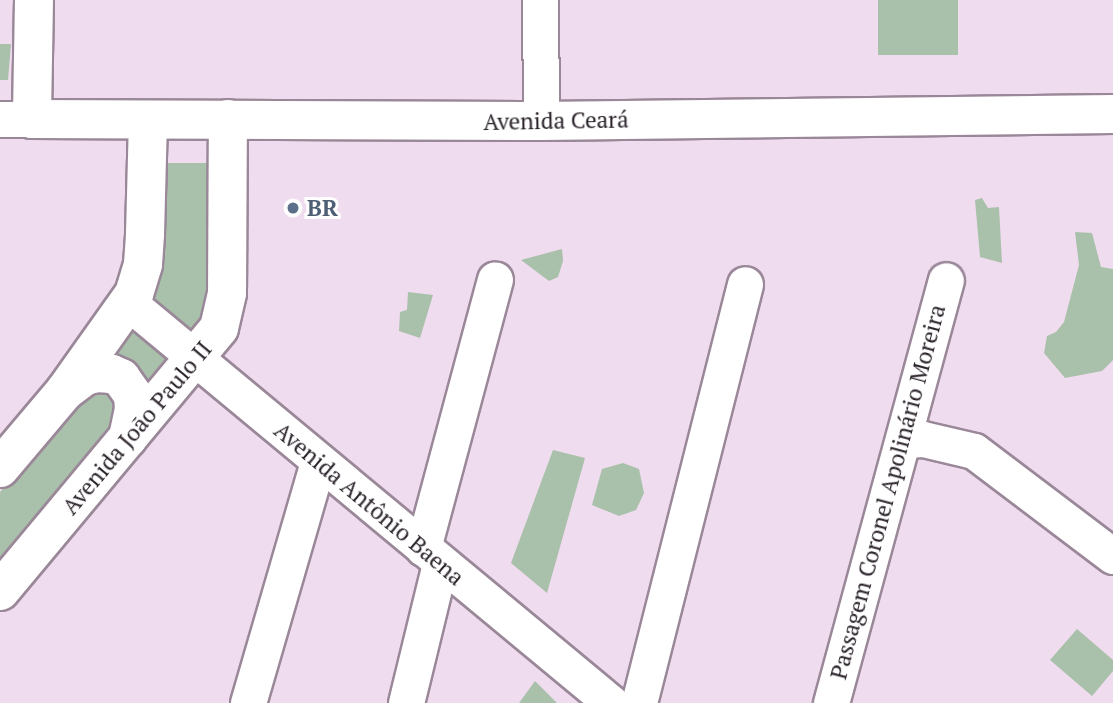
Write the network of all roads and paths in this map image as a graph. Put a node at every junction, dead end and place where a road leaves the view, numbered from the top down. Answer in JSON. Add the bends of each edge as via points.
{"nodes":[{"id":1,"x":34,"y":0,"type":"edge"},
{"id":2,"x":540,"y":0,"type":"edge"},
{"id":3,"x":1113,"y":114,"type":"edge"},
{"id":4,"x":16,"y":119,"type":"edge"},
{"id":5,"x":228,"y":119,"type":"junction"},
{"id":6,"x":148,"y":121,"type":"junction"},
{"id":7,"x":541,"y":121,"type":"junction"},
{"id":8,"x":495,"y":279,"type":"dead end"},
{"id":9,"x":946,"y":280,"type":"dead end"},
{"id":10,"x":745,"y":284,"type":"dead end"},
{"id":11,"x":129,"y":303,"type":"junction"},
{"id":12,"x":194,"y":360,"type":"junction"},
{"id":13,"x":65,"y":391,"type":"junction"},
{"id":14,"x":128,"y":438,"type":"junction"},
{"id":15,"x":904,"y":440,"type":"junction"},
{"id":16,"x":318,"y":461,"type":"junction"},
{"id":17,"x":0,"y":468,"type":"edge"},
{"id":18,"x":431,"y":556,"type":"junction"},
{"id":19,"x":1113,"y":556,"type":"edge"},
{"id":20,"x":0,"y":591,"type":"edge"},
{"id":21,"x":248,"y":703,"type":"edge"},
{"id":22,"x":406,"y":703,"type":"edge"},
{"id":23,"x":611,"y":703,"type":"edge"},
{"id":24,"x":639,"y":703,"type":"edge"},
{"id":25,"x":831,"y":703,"type":"edge"}],
"edges":[{"from":1,"to":4,"type":"main road"},
{"from":2,"to":7,"type":"street"},
{"from":3,"to":7,"type":"main road","name":"Avenida Ceará"},
{"from":4,"to":6,"type":"main road","name":"Avenida Ceará"},
{"from":5,"to":6,"type":"main road","name":"Avenida Ceará"},
{"from":5,"to":7,"type":"main road","name":"Avenida Ceará"},
{"from":5,"to":12,"type":"main road","name":"Avenida João Paulo II","via":[[224,312],[219,328]]},
{"from":6,"to":11,"type":"main road","via":[[143,264]]},
{"from":8,"to":18,"type":"street"},
{"from":9,"to":15,"type":"street","name":"Passagem Coronel Apolinário Moreira"},
{"from":10,"to":24,"type":"street"},
{"from":11,"to":12,"type":"street","name":"Avenida Antônio Baena"},
{"from":11,"to":13,"type":"main road"},
{"from":12,"to":14,"type":"main road","name":"Avenida João Paulo II"},
{"from":12,"to":16,"type":"street","name":"Avenida Antônio Baena"},
{"from":13,"to":14,"type":"main road","via":[[97,373],[121,378],[133,395]]},
{"from":13,"to":17,"type":"main road"},
{"from":14,"to":20,"type":"main road","name":"Avenida João Paulo II"},
{"from":15,"to":19,"type":"street","via":[[923,439],[974,451]]},
{"from":15,"to":25,"type":"street","name":"Passagem Coronel Apolinário Moreira"},
{"from":16,"to":18,"type":"street","name":"Avenida Antônio Baena"},
{"from":16,"to":21,"type":"street"},
{"from":18,"to":22,"type":"street"},
{"from":18,"to":23,"type":"street","name":"Avenida Antônio Baena"}]}
